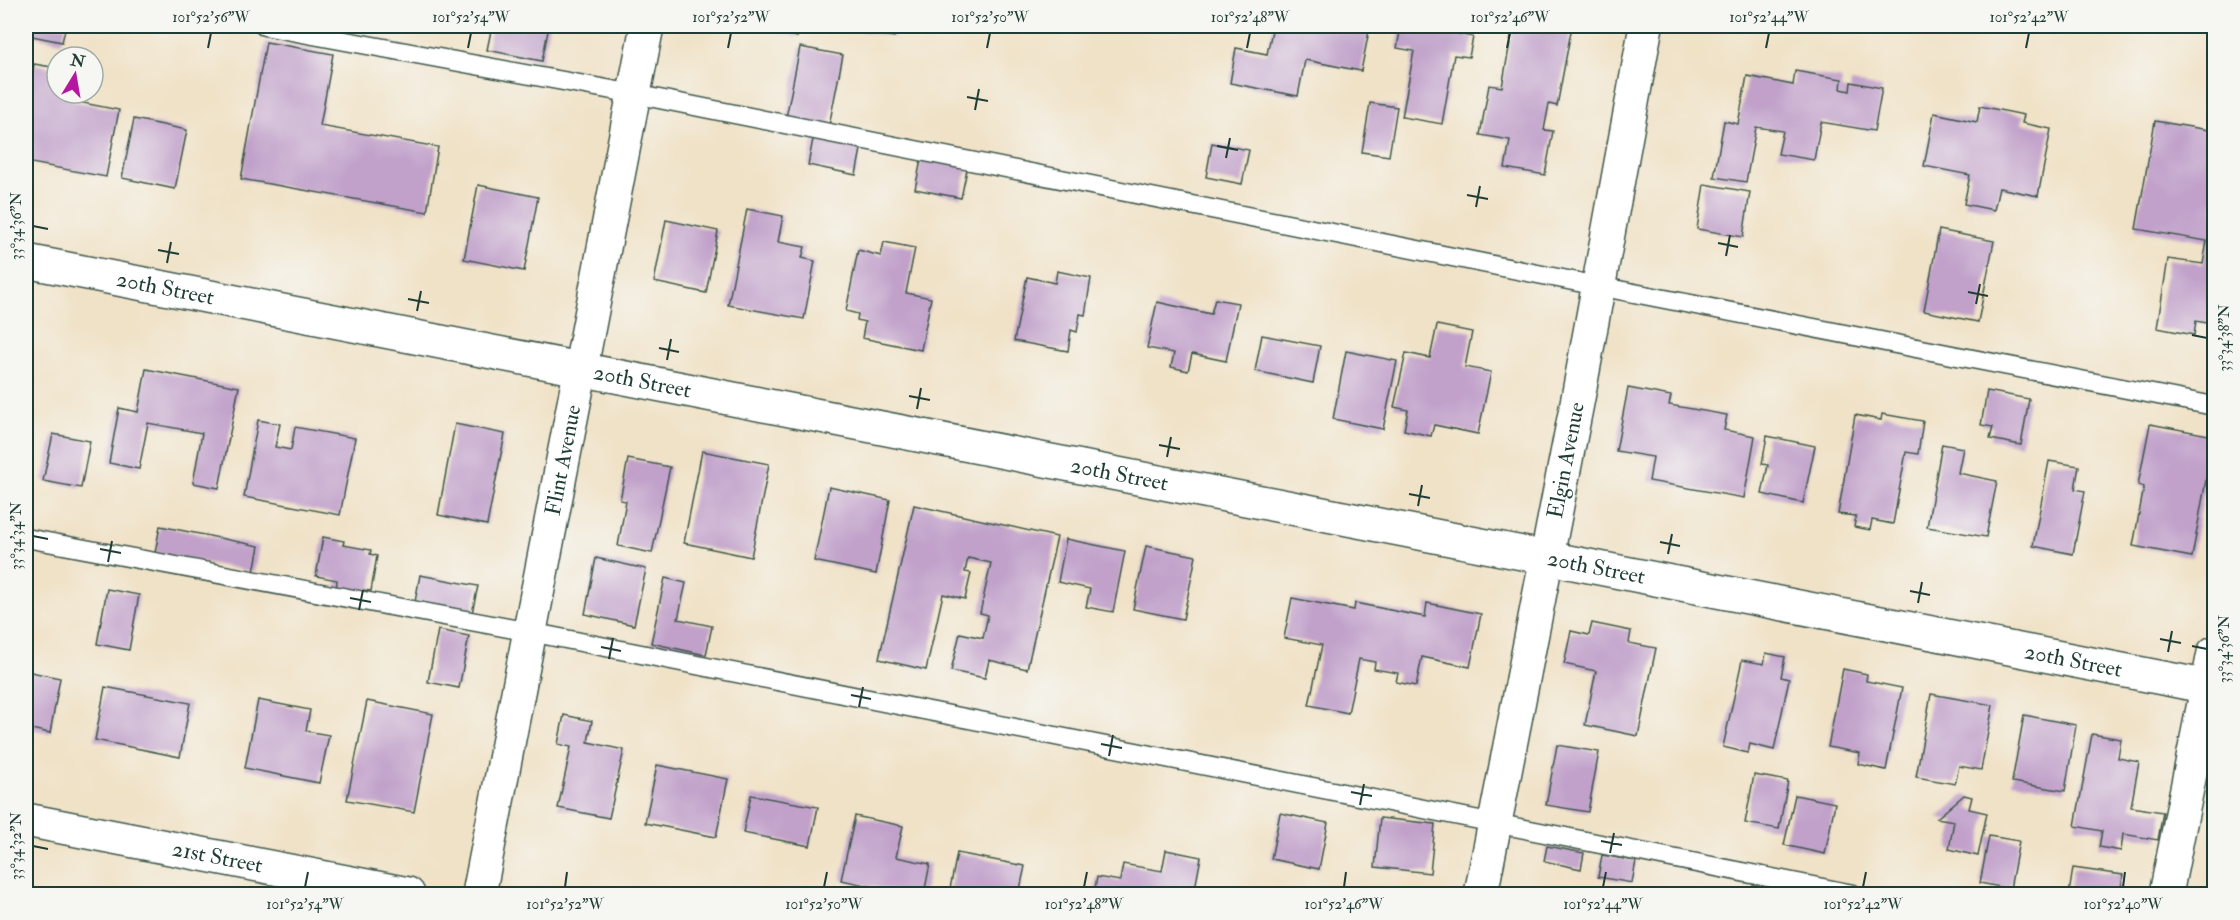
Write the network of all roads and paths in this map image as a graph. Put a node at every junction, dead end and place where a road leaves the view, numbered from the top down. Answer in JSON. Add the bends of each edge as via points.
{"nodes":[{"id":1,"x":264,"y":26,"type":"edge"},
{"id":2,"x":647,"y":26,"type":"edge"},
{"id":3,"x":1646,"y":26,"type":"edge"},
{"id":4,"x":634,"y":94,"type":"junction"},
{"id":5,"x":26,"y":261,"type":"edge"},
{"id":6,"x":1598,"y":286,"type":"junction"},
{"id":7,"x":581,"y":369,"type":"junction"},
{"id":8,"x":2214,"y":406,"type":"edge"},
{"id":9,"x":26,"y":538,"type":"edge"},
{"id":10,"x":1547,"y":557,"type":"junction"},
{"id":11,"x":530,"y":632,"type":"junction"},
{"id":12,"x":2214,"y":653,"type":"edge"},
{"id":13,"x":2211,"y":687,"type":"edge"},
{"id":14,"x":26,"y":820,"type":"edge"},
{"id":15,"x":1495,"y":825,"type":"junction"},
{"id":16,"x":408,"y":894,"type":"edge"},
{"id":17,"x":478,"y":894,"type":"edge"},
{"id":18,"x":1481,"y":894,"type":"edge"},
{"id":19,"x":1853,"y":894,"type":"edge"},
{"id":20,"x":2166,"y":894,"type":"edge"}],
"edges":[{"from":1,"to":4,"type":"lane"},
{"from":2,"to":4,"type":"street","name":"Flint Avenue"},
{"from":3,"to":6,"type":"street","name":"Elgin Avenue"},
{"from":4,"to":6,"type":"lane"},
{"from":4,"to":7,"type":"street","name":"Flint Avenue"},
{"from":5,"to":7,"type":"street","name":"20th Street"},
{"from":6,"to":8,"type":"lane"},
{"from":6,"to":10,"type":"street","name":"Elgin Avenue"},
{"from":7,"to":10,"type":"street","name":"20th Street"},
{"from":7,"to":11,"type":"street","name":"Flint Avenue"},
{"from":9,"to":11,"type":"lane"},
{"from":10,"to":13,"type":"street","name":"20th Street"},
{"from":10,"to":15,"type":"street","name":"Elgin Avenue"},
{"from":11,"to":15,"type":"lane"},
{"from":11,"to":17,"type":"street","name":"Flint Avenue"},
{"from":12,"to":13,"type":"street"},
{"from":13,"to":20,"type":"street"},
{"from":14,"to":16,"type":"street","name":"21st Street"},
{"from":15,"to":18,"type":"street","name":"Elgin Avenue"},
{"from":15,"to":19,"type":"lane"}]}
